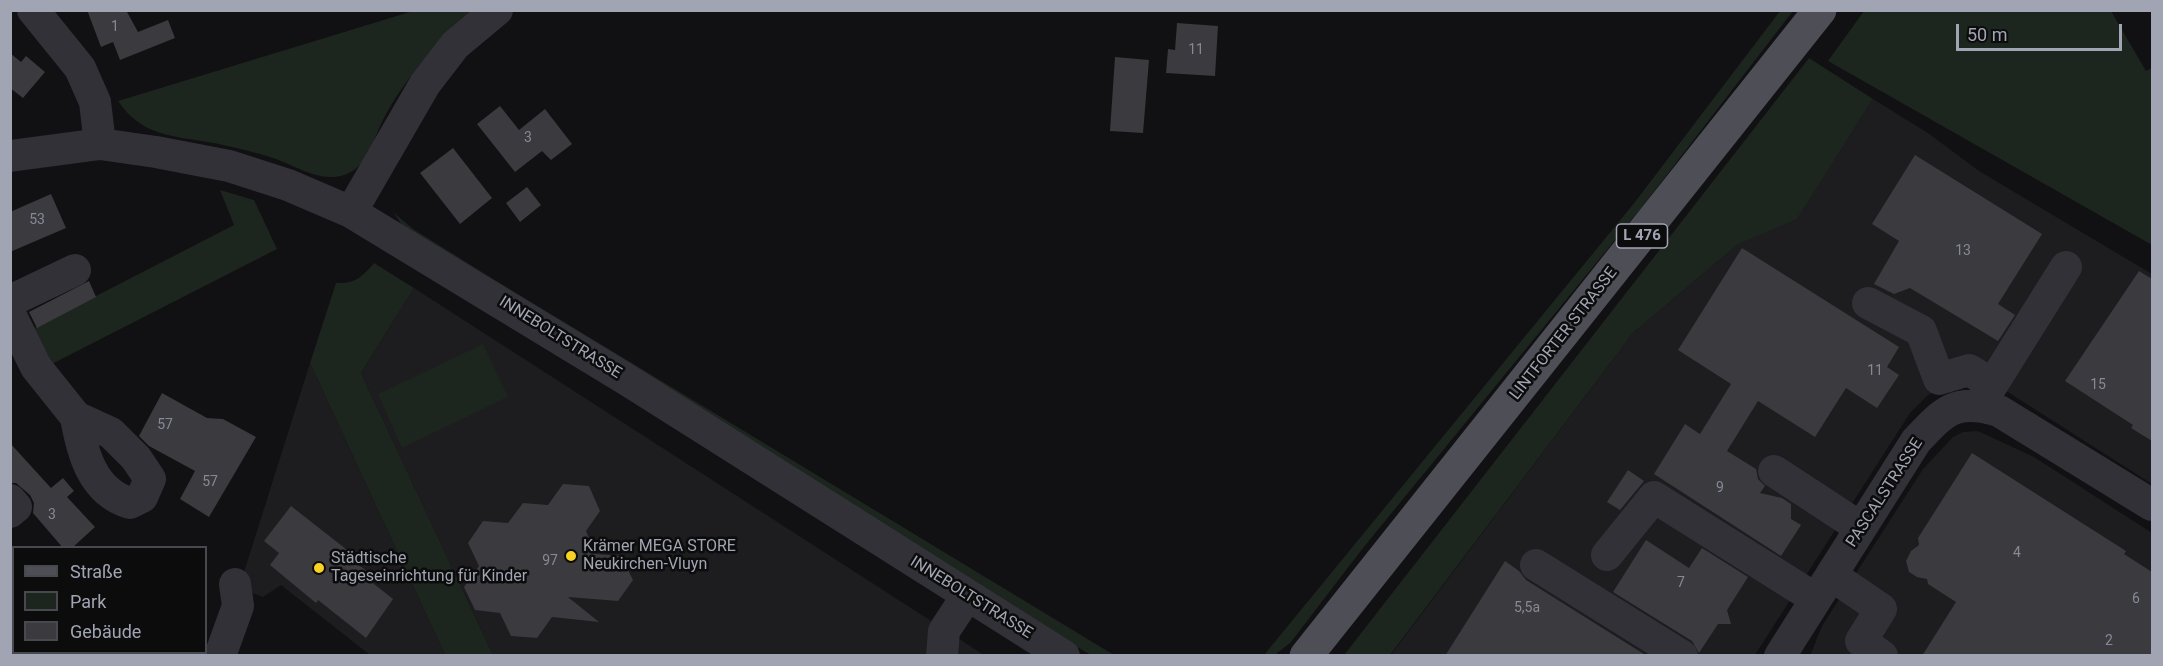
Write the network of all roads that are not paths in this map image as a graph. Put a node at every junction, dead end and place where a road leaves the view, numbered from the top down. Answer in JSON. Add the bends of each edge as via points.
{"nodes":[{"id":1,"x":33,"y":10,"type":"edge"},
{"id":2,"x":497,"y":10,"type":"edge"},
{"id":3,"x":1820,"y":10,"type":"edge"},
{"id":4,"x":100,"y":144,"type":"junction"},
{"id":5,"x":10,"y":156,"type":"edge"},
{"id":6,"x":351,"y":212,"type":"junction"},
{"id":7,"x":2066,"y":267,"type":"dead end"},
{"id":8,"x":75,"y":270,"type":"dead end"},
{"id":9,"x":10,"y":301,"type":"edge"},
{"id":10,"x":1868,"y":303,"type":"dead end"},
{"id":11,"x":10,"y":314,"type":"edge"},
{"id":12,"x":1986,"y":395,"type":"junction"},
{"id":13,"x":76,"y":417,"type":"dead end"},
{"id":14,"x":1774,"y":471,"type":"dead end"},
{"id":15,"x":10,"y":500,"type":"edge"},
{"id":16,"x":2152,"y":505,"type":"edge"},
{"id":17,"x":10,"y":512,"type":"edge"},
{"id":18,"x":1861,"y":528,"type":"junction"},
{"id":19,"x":1607,"y":555,"type":"dead end"},
{"id":20,"x":1536,"y":566,"type":"dead end"},
{"id":21,"x":235,"y":584,"type":"dead end"},
{"id":22,"x":1824,"y":587,"type":"junction"},
{"id":23,"x":968,"y":596,"type":"junction"},
{"id":24,"x":216,"y":652,"type":"edge"},
{"id":25,"x":942,"y":656,"type":"edge"},
{"id":26,"x":1064,"y":656,"type":"edge"},
{"id":27,"x":1306,"y":656,"type":"edge"},
{"id":28,"x":1682,"y":656,"type":"edge"},
{"id":29,"x":1780,"y":656,"type":"edge"},
{"id":30,"x":1882,"y":656,"type":"edge"}],
"edges":[{"from":1,"to":4,"type":"street","via":[[80,68],[95,102]]},
{"from":2,"to":6,"type":"street","via":[[455,45],[425,84]]},
{"from":3,"to":27,"type":"main road","name":"LINTFORTER STRASSE","number":"L 476"},
{"from":4,"to":5,"type":"street","name":"INNEBOLTSTRASSE"},
{"from":4,"to":6,"type":"street","name":"INNEBOLTSTRASSE","via":[[229,166],[288,185]]},
{"from":6,"to":23,"type":"street","name":"INNEBOLTSTRASSE","via":[[619,375]]},
{"from":7,"to":12,"type":"street"},
{"from":8,"to":9,"type":"street"},
{"from":10,"to":12,"type":"street","via":[[1921,331],[1939,379],[1969,370]]},
{"from":11,"to":13,"type":"street","via":[[36,367]]},
{"from":12,"to":16,"type":"street","via":[[2000,411]]},
{"from":12,"to":18,"type":"street","name":"PASCALSTRASSE","via":[[1957,406],[1916,441]]},
{"from":14,"to":18,"type":"street"},
{"from":15,"to":17,"type":"street","via":[[16,507]]},
{"from":18,"to":22,"type":"street","name":"PASCALSTRASSE"},
{"from":19,"to":22,"type":"street","via":[[1654,497]]},
{"from":20,"to":28,"type":"street"},
{"from":21,"to":24,"type":"street","via":[[238,606]]},
{"from":22,"to":29,"type":"street","name":"PASCALSTRASSE"},
{"from":22,"to":30,"type":"street","via":[[1881,609],[1862,642]]},
{"from":23,"to":25,"type":"street","via":[[944,631]]},
{"from":23,"to":26,"type":"street","name":"INNEBOLTSTRASSE"}]}
